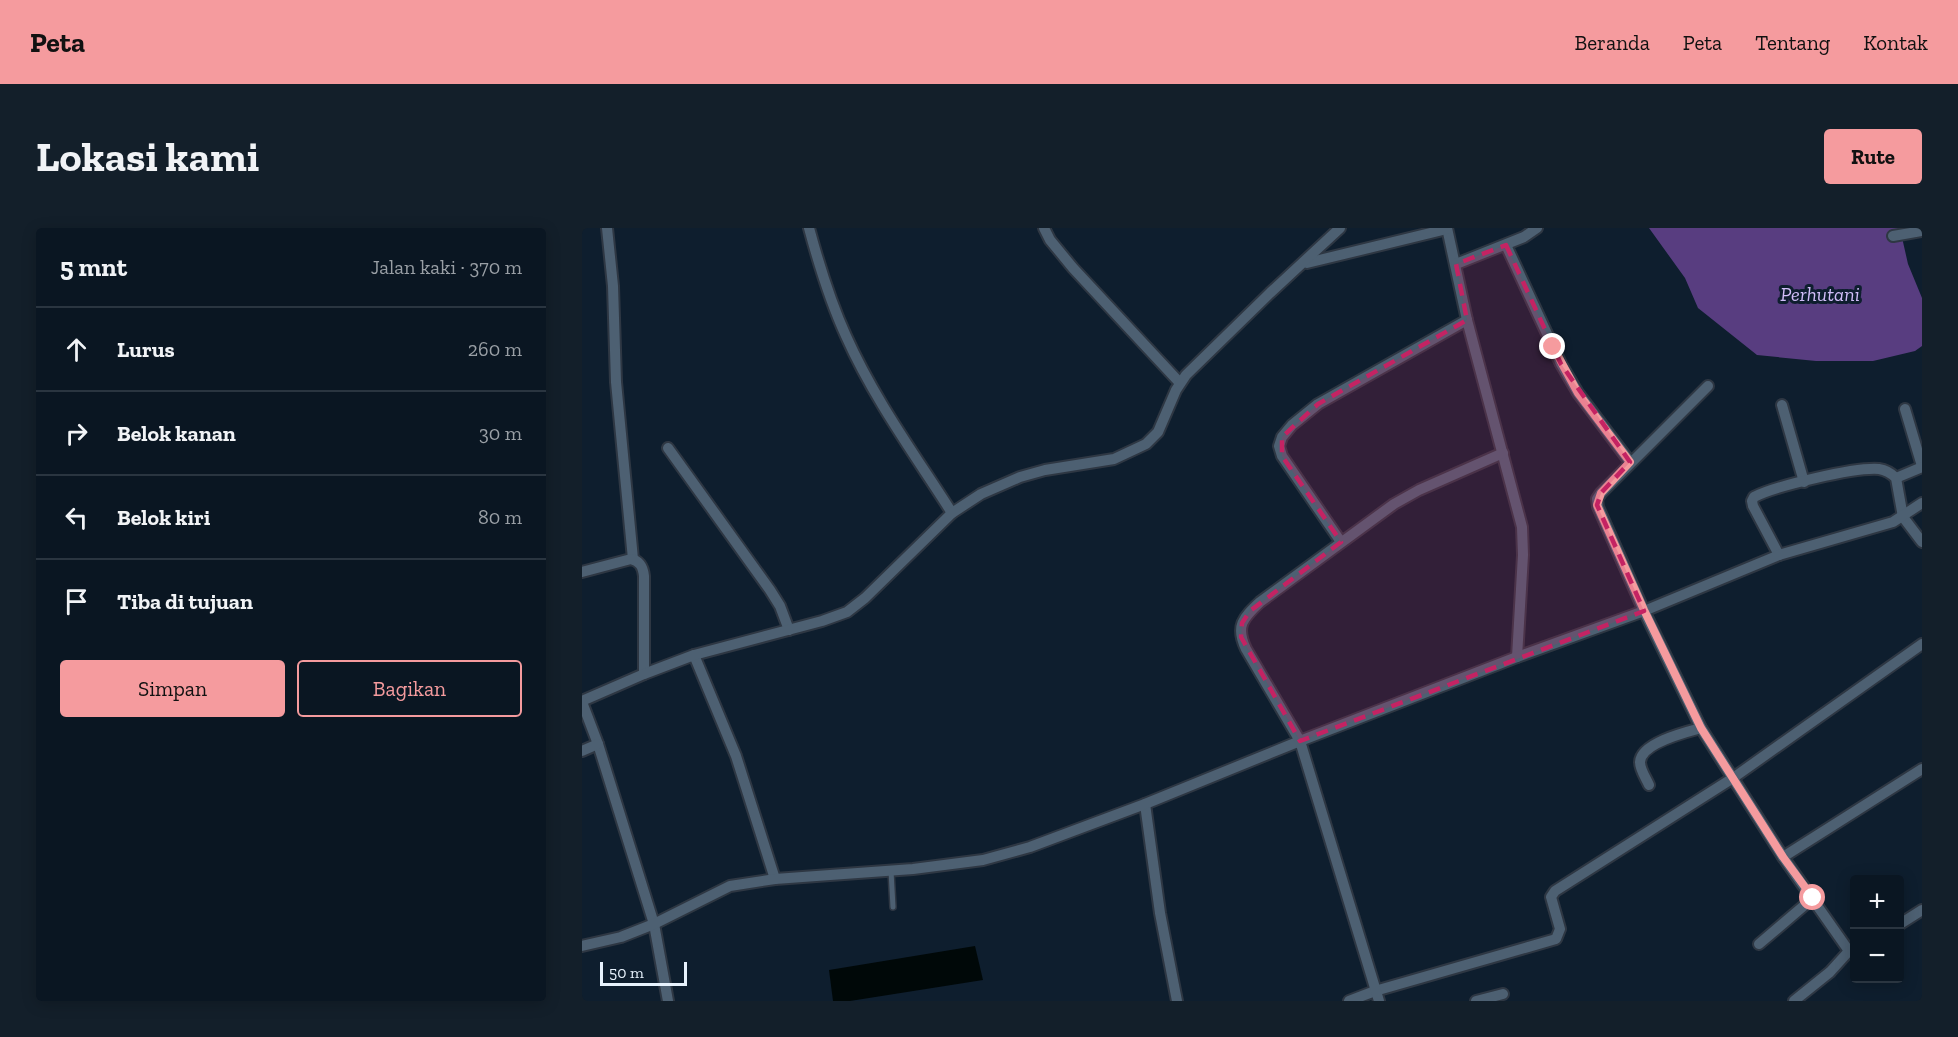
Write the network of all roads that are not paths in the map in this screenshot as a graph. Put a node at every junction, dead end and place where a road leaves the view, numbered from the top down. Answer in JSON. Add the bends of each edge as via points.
{"nodes":[{"id":1,"x":607,"y":228,"type":"edge"},
{"id":2,"x":809,"y":228,"type":"edge"},
{"id":3,"x":1044,"y":228,"type":"edge"},
{"id":4,"x":1340,"y":228,"type":"edge"},
{"id":5,"x":1537,"y":228,"type":"edge"},
{"id":6,"x":1447,"y":229,"type":"edge"},
{"id":7,"x":1922,"y":231,"type":"edge"},
{"id":8,"x":1893,"y":236,"type":"dead end"},
{"id":9,"x":1506,"y":244,"type":"junction"},
{"id":10,"x":1303,"y":264,"type":"junction"},
{"id":11,"x":1456,"y":264,"type":"junction"},
{"id":12,"x":1467,"y":320,"type":"junction"},
{"id":13,"x":1180,"y":383,"type":"junction"},
{"id":14,"x":1708,"y":386,"type":"dead end"},
{"id":15,"x":1782,"y":405,"type":"dead end"},
{"id":16,"x":1905,"y":409,"type":"dead end"},
{"id":17,"x":668,"y":448,"type":"dead end"},
{"id":18,"x":1503,"y":453,"type":"junction"},
{"id":19,"x":1630,"y":462,"type":"junction"},
{"id":20,"x":1922,"y":466,"type":"edge"},
{"id":21,"x":1896,"y":478,"type":"junction"},
{"id":22,"x":1804,"y":482,"type":"junction"},
{"id":23,"x":1922,"y":503,"type":"edge"},
{"id":24,"x":952,"y":513,"type":"junction"},
{"id":25,"x":1903,"y":517,"type":"junction"},
{"id":26,"x":1341,"y":542,"type":"junction"},
{"id":27,"x":1922,"y":542,"type":"edge"},
{"id":28,"x":1779,"y":555,"type":"junction"},
{"id":29,"x":633,"y":559,"type":"junction"},
{"id":30,"x":582,"y":572,"type":"edge"},
{"id":31,"x":1644,"y":610,"type":"junction"},
{"id":32,"x":789,"y":630,"type":"junction"},
{"id":33,"x":1922,"y":644,"type":"edge"},
{"id":34,"x":694,"y":655,"type":"junction"},
{"id":35,"x":1517,"y":657,"type":"junction"},
{"id":36,"x":644,"y":674,"type":"junction"},
{"id":37,"x":582,"y":702,"type":"edge"},
{"id":38,"x":1701,"y":728,"type":"junction"},
{"id":39,"x":1300,"y":741,"type":"junction"},
{"id":40,"x":598,"y":744,"type":"junction"},
{"id":41,"x":582,"y":751,"type":"edge"},
{"id":42,"x":1922,"y":769,"type":"edge"},
{"id":43,"x":1733,"y":778,"type":"junction"},
{"id":44,"x":1649,"y":784,"type":"dead end"},
{"id":45,"x":1145,"y":804,"type":"junction"},
{"id":46,"x":1783,"y":857,"type":"junction"},
{"id":47,"x":891,"y":870,"type":"junction"},
{"id":48,"x":776,"y":879,"type":"junction"},
{"id":49,"x":1813,"y":898,"type":"junction"},
{"id":50,"x":893,"y":907,"type":"dead end"},
{"id":51,"x":1922,"y":910,"type":"edge"},
{"id":52,"x":1904,"y":921,"type":"edge"},
{"id":53,"x":654,"y":924,"type":"junction"},
{"id":54,"x":1759,"y":944,"type":"dead end"},
{"id":55,"x":582,"y":946,"type":"edge"},
{"id":56,"x":1850,"y":947,"type":"edge"},
{"id":57,"x":1850,"y":952,"type":"edge"},
{"id":58,"x":1503,"y":994,"type":"dead end"},
{"id":59,"x":1377,"y":996,"type":"edge"},
{"id":60,"x":668,"y":1001,"type":"edge"},
{"id":61,"x":1177,"y":1001,"type":"edge"},
{"id":62,"x":1349,"y":1001,"type":"edge"},
{"id":63,"x":1476,"y":1001,"type":"edge"},
{"id":64,"x":1794,"y":1001,"type":"edge"}],
"edges":[{"from":1,"to":29,"type":"street","via":[[614,286],[616,382]]},
{"from":2,"to":24,"type":"street","via":[[846,338],[894,424]]},
{"from":3,"to":13,"type":"street","via":[[1073,268]]},
{"from":4,"to":10,"type":"street"},
{"from":5,"to":9,"type":"street"},
{"from":6,"to":10,"type":"street"},
{"from":6,"to":11,"type":"street"},
{"from":7,"to":8,"type":"street"},
{"from":9,"to":11,"type":"street"},
{"from":9,"to":19,"type":"street","via":[[1561,364]]},
{"from":10,"to":13,"type":"street"},
{"from":11,"to":12,"type":"street"},
{"from":12,"to":18,"type":"street"},
{"from":12,"to":26,"type":"street","via":[[1318,404],[1282,437],[1282,456]]},
{"from":13,"to":24,"type":"street","via":[[1158,432],[1138,450],[1114,459],[1020,477]]},
{"from":14,"to":19,"type":"street"},
{"from":15,"to":22,"type":"street"},
{"from":16,"to":20,"type":"street"},
{"from":17,"to":32,"type":"street","via":[[770,590]]},
{"from":18,"to":26,"type":"street","via":[[1419,490]]},
{"from":18,"to":35,"type":"street","via":[[1523,540]]},
{"from":19,"to":31,"type":"street","via":[[1601,493],[1597,505]]},
{"from":20,"to":21,"type":"street"},
{"from":21,"to":22,"type":"street","via":[[1872,469]]},
{"from":21,"to":25,"type":"street"},
{"from":22,"to":28,"type":"street","via":[[1752,499]]},
{"from":23,"to":25,"type":"street"},
{"from":24,"to":32,"type":"street","via":[[855,606],[837,616]]},
{"from":25,"to":27,"type":"street"},
{"from":25,"to":28,"type":"street"},
{"from":26,"to":39,"type":"street","via":[[1260,602],[1240,628],[1246,649]]},
{"from":28,"to":31,"type":"street"},
{"from":29,"to":30,"type":"street"},
{"from":29,"to":36,"type":"street","via":[[640,563],[644,573]]},
{"from":31,"to":35,"type":"street"},
{"from":31,"to":38,"type":"street"},
{"from":32,"to":34,"type":"street"},
{"from":33,"to":43,"type":"street"},
{"from":34,"to":36,"type":"street"},
{"from":34,"to":48,"type":"street","via":[[736,756]]},
{"from":35,"to":39,"type":"street"},
{"from":36,"to":37,"type":"street"},
{"from":37,"to":40,"type":"street"},
{"from":38,"to":43,"type":"street"},
{"from":38,"to":44,"type":"street","via":[[1665,739],[1643,754],[1640,767]]},
{"from":39,"to":45,"type":"street"},
{"from":39,"to":59,"type":"street"},
{"from":40,"to":41,"type":"street"},
{"from":40,"to":53,"type":"street"},
{"from":42,"to":46,"type":"street"},
{"from":43,"to":46,"type":"street"},
{"from":43,"to":59,"type":"street","via":[[1555,891],[1551,897],[1560,929],[1555,939]]},
{"from":45,"to":47,"type":"street","via":[[1030,847],[982,860]]},
{"from":45,"to":61,"type":"street"},
{"from":46,"to":49,"type":"street"},
{"from":47,"to":48,"type":"street"},
{"from":47,"to":50,"type":"lane"},
{"from":48,"to":53,"type":"street","via":[[730,886]]},
{"from":49,"to":54,"type":"street"},
{"from":49,"to":56,"type":"street"},
{"from":51,"to":52,"type":"street"},
{"from":53,"to":55,"type":"street"},
{"from":53,"to":60,"type":"street"},
{"from":57,"to":64,"type":"street"},
{"from":58,"to":63,"type":"street"},
{"from":59,"to":62,"type":"street"}]}
